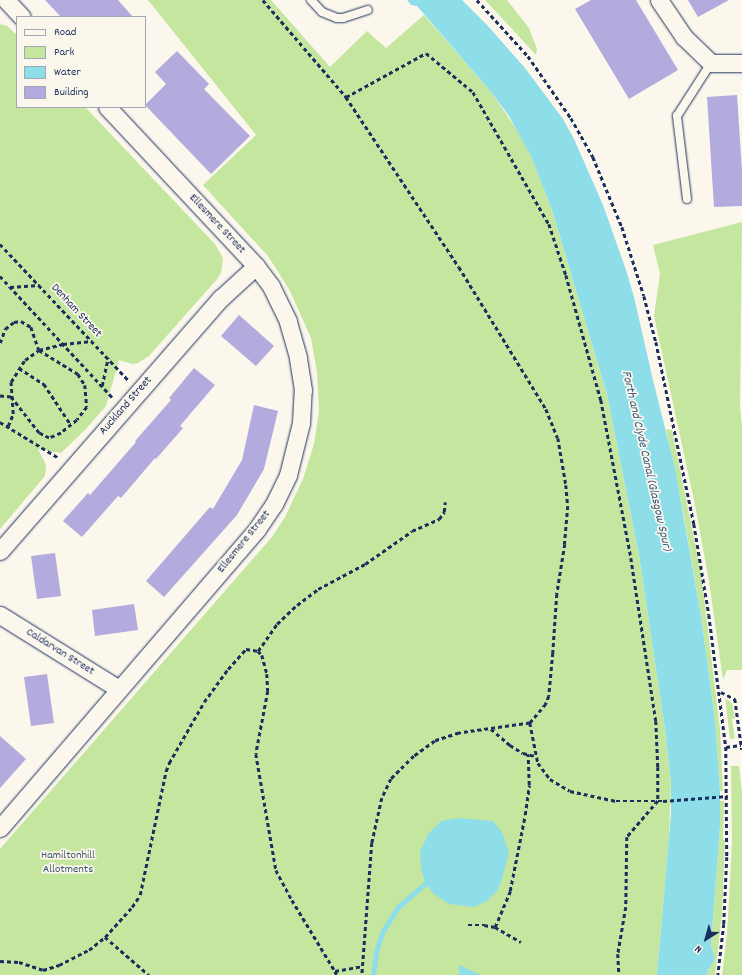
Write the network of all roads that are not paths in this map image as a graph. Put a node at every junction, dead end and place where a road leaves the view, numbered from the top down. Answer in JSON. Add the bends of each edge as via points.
{"nodes":[{"id":1,"x":6,"y":0,"type":"edge"},
{"id":2,"x":311,"y":0,"type":"edge"},
{"id":3,"x":659,"y":0,"type":"edge"},
{"id":4,"x":368,"y":10,"type":"dead end"},
{"id":5,"x":21,"y":16,"type":"edge"},
{"id":6,"x":711,"y":63,"type":"junction"},
{"id":7,"x":742,"y":64,"type":"edge"},
{"id":8,"x":108,"y":108,"type":"edge"},
{"id":9,"x":687,"y":199,"type":"dead end"},
{"id":10,"x":256,"y":266,"type":"junction"},
{"id":11,"x":0,"y":551,"type":"edge"},
{"id":12,"x":0,"y":615,"type":"edge"},
{"id":13,"x":119,"y":689,"type":"junction"},
{"id":14,"x":0,"y":828,"type":"edge"}],
"edges":[{"from":1,"to":5,"type":"street"},
{"from":2,"to":4,"type":"lane","via":[[322,12],[337,18]]},
{"from":3,"to":6,"type":"street","via":[[684,37]]},
{"from":6,"to":7,"type":"street"},
{"from":6,"to":9,"type":"lane","via":[[677,116]]},
{"from":8,"to":10,"type":"street","name":"Ellesmere Street"},
{"from":10,"to":11,"type":"street","name":"Auckland Street","via":[[221,298]]},
{"from":10,"to":13,"type":"street","name":"Ellesmere Street","via":[[281,303],[294,340],[301,374],[301,422],[290,468],[274,504],[257,529]]},
{"from":12,"to":13,"type":"street","name":"Caldarvan Street"},
{"from":13,"to":14,"type":"street","name":"Ellesmere Street"}]}
